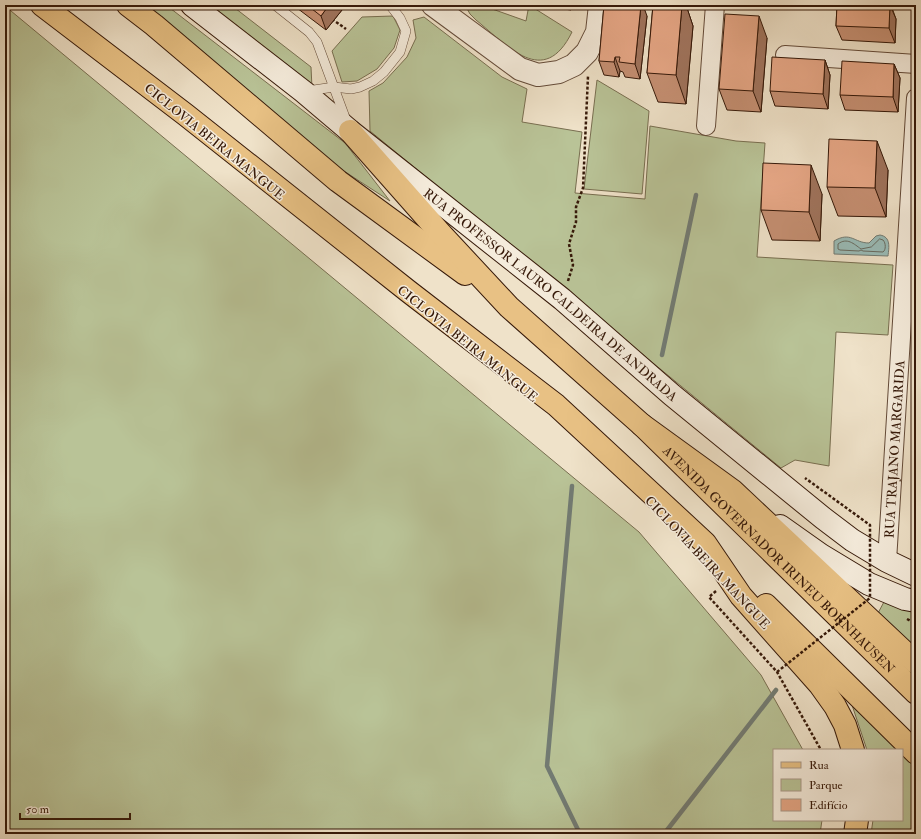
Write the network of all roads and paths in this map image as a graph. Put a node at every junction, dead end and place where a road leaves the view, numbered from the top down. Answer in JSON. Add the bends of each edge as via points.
{"nodes":[{"id":1,"x":42,"y":5,"type":"edge"},
{"id":2,"x":128,"y":5,"type":"edge"},
{"id":3,"x":192,"y":5,"type":"edge"},
{"id":4,"x":275,"y":5,"type":"edge"},
{"id":5,"x":390,"y":5,"type":"edge"},
{"id":6,"x":600,"y":5,"type":"edge"},
{"id":7,"x":715,"y":5,"type":"edge"},
{"id":8,"x":445,"y":9,"type":"edge"},
{"id":9,"x":330,"y":18,"type":"edge"},
{"id":10,"x":346,"y":29,"type":"dead end"},
{"id":11,"x":587,"y":52,"type":"junction"},
{"id":12,"x":785,"y":55,"type":"dead end"},
{"id":13,"x":916,"y":64,"type":"edge"},
{"id":14,"x":334,"y":87,"type":"junction"},
{"id":15,"x":304,"y":92,"type":"junction"},
{"id":16,"x":916,"y":98,"type":"edge"},
{"id":17,"x":706,"y":126,"type":"dead end"},
{"id":18,"x":350,"y":131,"type":"junction"},
{"id":19,"x":562,"y":298,"type":"junction"},
{"id":20,"x":509,"y":307,"type":"junction"},
{"id":21,"x":642,"y":425,"type":"junction"},
{"id":22,"x":805,"y":478,"type":"dead end"},
{"id":23,"x":733,"y":491,"type":"junction"},
{"id":24,"x":704,"y":544,"type":"junction"},
{"id":25,"x":887,"y":561,"type":"junction"},
{"id":26,"x":916,"y":575,"type":"edge"},
{"id":27,"x":719,"y":588,"type":"dead end"},
{"id":28,"x":916,"y":601,"type":"edge"},
{"id":29,"x":785,"y":661,"type":"dead end"},
{"id":30,"x":916,"y":663,"type":"edge"},
{"id":31,"x":790,"y":666,"type":"dead end"},
{"id":32,"x":777,"y":672,"type":"junction"},
{"id":33,"x":916,"y":693,"type":"edge"},
{"id":34,"x":820,"y":749,"type":"edge"},
{"id":35,"x":854,"y":749,"type":"edge"},
{"id":36,"x":916,"y":753,"type":"edge"},
{"id":37,"x":857,"y":821,"type":"edge"},
{"id":38,"x":855,"y":834,"type":"edge"}],
"edges":[{"from":1,"to":24,"type":"main road","via":[[556,405]]},
{"from":2,"to":20,"type":"main road","via":[[338,181]]},
{"from":3,"to":15,"type":"main road","name":"RUA PROFESSOR LAURO CALDEIRA DE ANDRADA"},
{"from":4,"to":14,"type":"lane","via":[[309,32],[317,42]]},
{"from":5,"to":14,"type":"lane","via":[[406,31],[400,52],[373,81],[351,89]]},
{"from":6,"to":11,"type":"main road","via":[[597,32]]},
{"from":7,"to":17,"type":"street"},
{"from":8,"to":11,"type":"main road","via":[[520,69],[538,75],[559,72],[574,65]]},
{"from":9,"to":10,"type":"path"},
{"from":11,"to":19,"type":"path","via":[[589,84],[583,188],[576,207],[576,222],[569,244],[573,265]]},
{"from":12,"to":13,"type":"street"},
{"from":14,"to":15,"type":"lane"},
{"from":14,"to":18,"type":"lane"},
{"from":15,"to":18,"type":"main road","name":"RUA PROFESSOR LAURO CALDEIRA DE ANDRADA"},
{"from":16,"to":25,"type":"street","name":"RUA TRAJANO MARGARIDA"},
{"from":18,"to":19,"type":"main road","name":"RUA PROFESSOR LAURO CALDEIRA DE ANDRADA"},
{"from":18,"to":20,"type":"main road","via":[[440,234]]},
{"from":19,"to":25,"type":"main road","name":"RUA PROFESSOR LAURO CALDEIRA DE ANDRADA","via":[[672,395],[791,493],[852,540]]},
{"from":20,"to":21,"type":"main road"},
{"from":21,"to":23,"type":"main road"},
{"from":21,"to":33,"type":"main road","name":"AVENIDA GOVERNADOR IRINEU BORNHAUSEN"},
{"from":22,"to":32,"type":"path","bridge":true,"via":[[870,525],[870,598]]},
{"from":23,"to":28,"type":"main road","via":[[822,556],[869,584]]},
{"from":23,"to":30,"type":"main road"},
{"from":24,"to":35,"type":"main road","via":[[742,596],[820,685],[845,725]]},
{"from":24,"to":36,"type":"main road"},
{"from":25,"to":26,"type":"main road","name":"RUA PROFESSOR LAURO CALDEIRA DE ANDRADA"},
{"from":27,"to":32,"type":"path","via":[[710,597]]},
{"from":29,"to":31,"type":"path"},
{"from":32,"to":34,"type":"path"},
{"from":37,"to":38,"type":"main road"}]}
